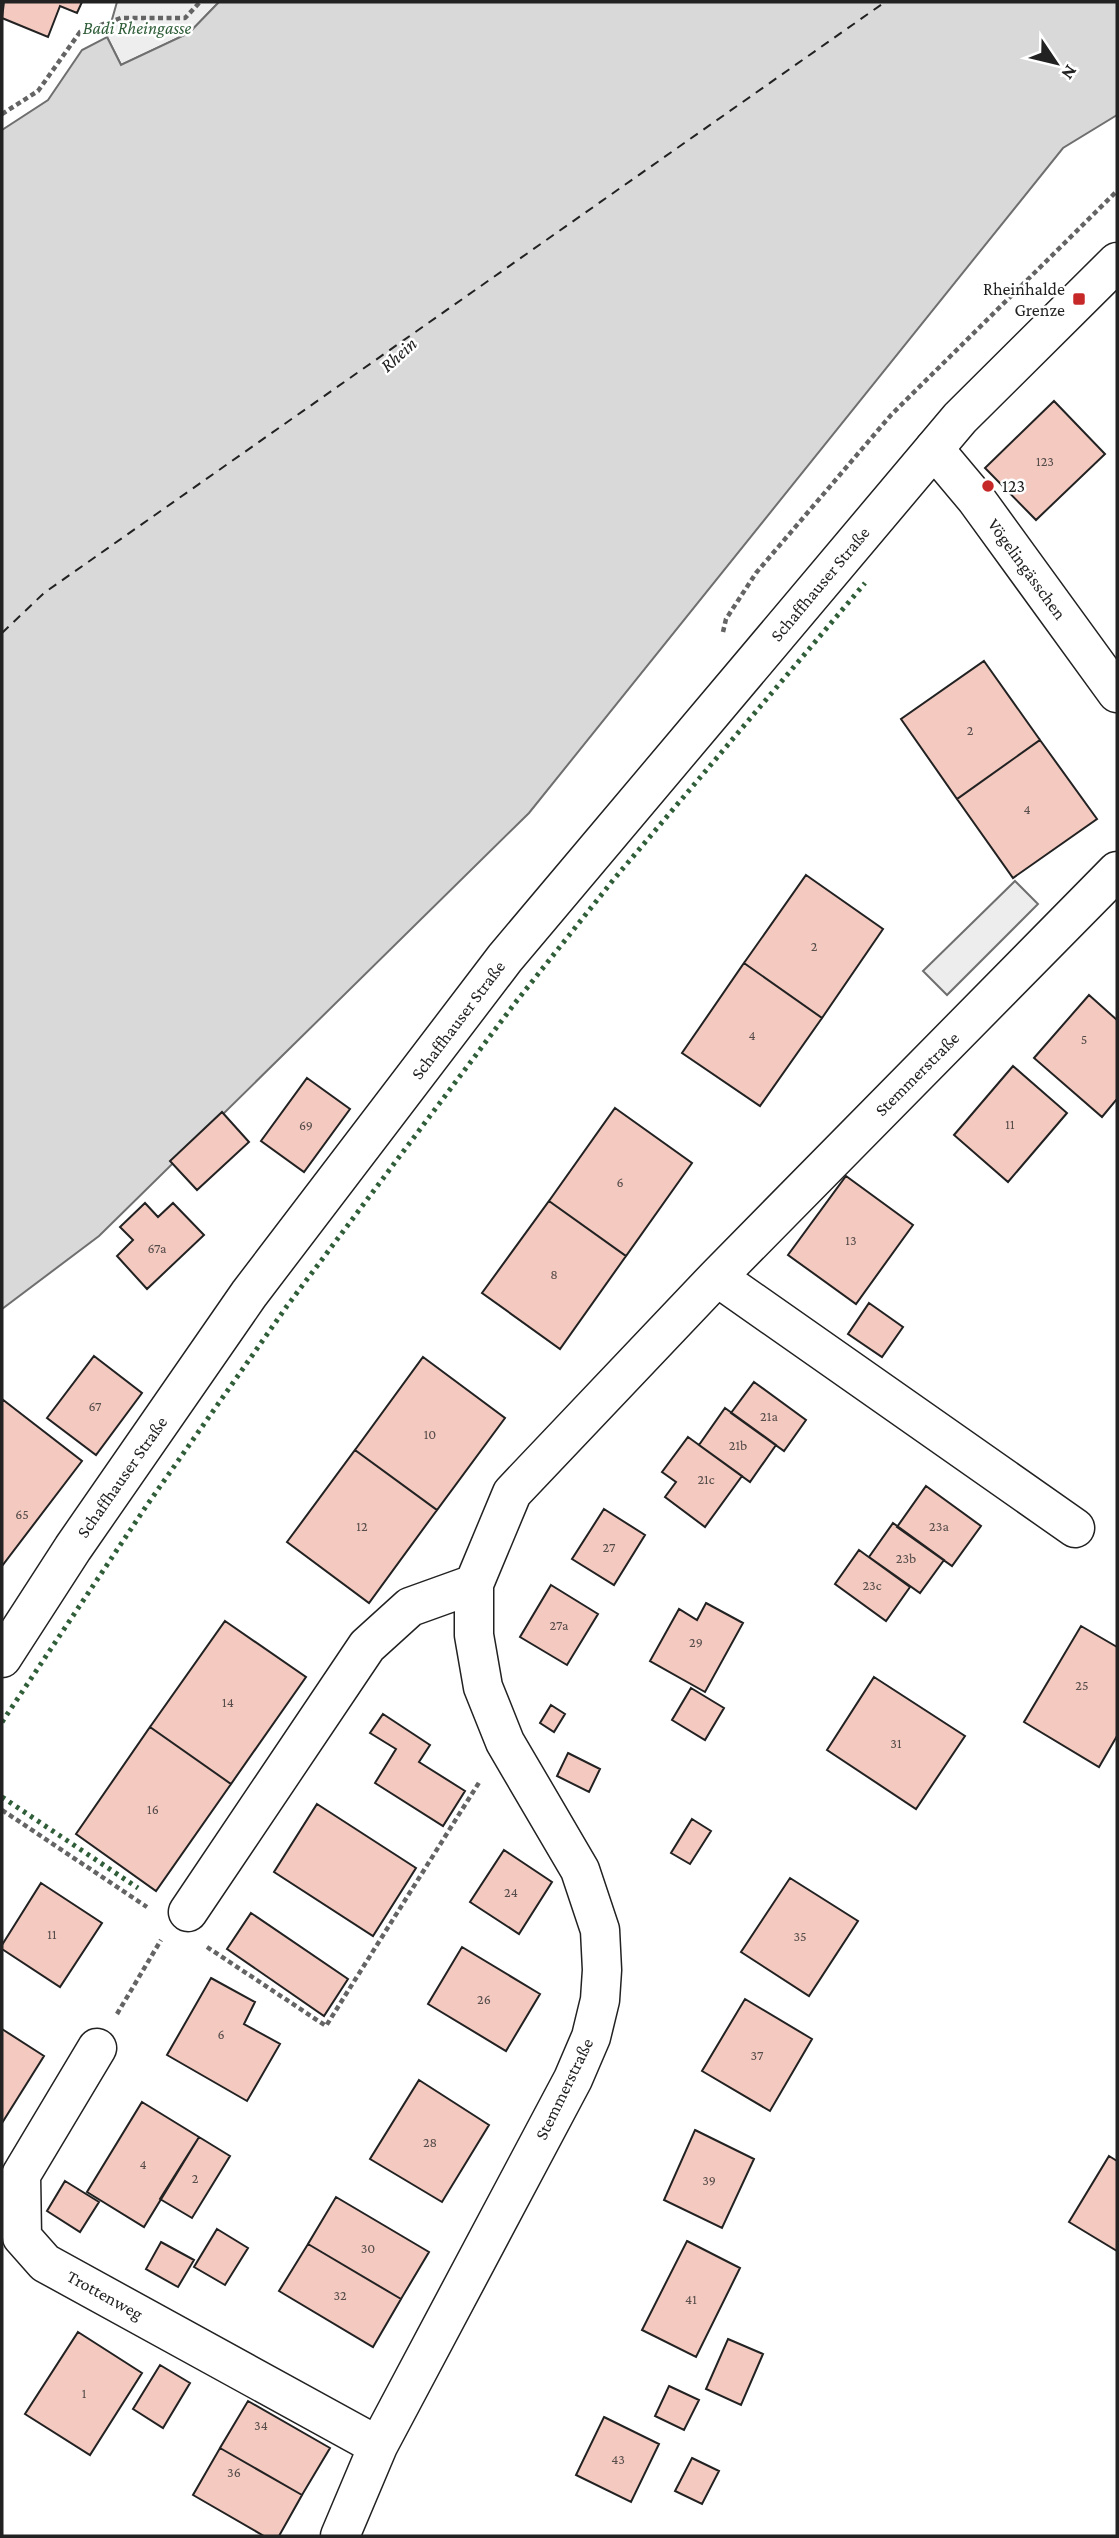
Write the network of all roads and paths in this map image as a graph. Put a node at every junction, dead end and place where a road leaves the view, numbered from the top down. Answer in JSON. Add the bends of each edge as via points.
{"nodes":[{"id":1,"x":199,"y":2,"type":"edge"},
{"id":2,"x":2,"y":114,"type":"edge"},
{"id":3,"x":1117,"y":262,"type":"edge"},
{"id":4,"x":934,"y":449,"type":"junction"},
{"id":5,"x":1117,"y":693,"type":"edge"},
{"id":6,"x":1117,"y":871,"type":"edge"},
{"id":7,"x":717,"y":1277,"type":"junction"},
{"id":8,"x":1075,"y":1528,"type":"dead end"},
{"id":9,"x":474,"y":1584,"type":"junction"},
{"id":10,"x":2,"y":1658,"type":"edge"},
{"id":11,"x":505,"y":1742,"type":"junction"},
{"id":12,"x":2,"y":1810,"type":"edge"},
{"id":13,"x":149,"y":1908,"type":"dead end"},
{"id":14,"x":186,"y":1930,"type":"junction"},
{"id":15,"x":97,"y":2048,"type":"joint"},
{"id":16,"x":378,"y":2446,"type":"junction"},
{"id":17,"x":340,"y":2536,"type":"edge"}],
"edges":[{"from":1,"to":2,"type":"path","via":[[185,18],[121,18],[80,32],[38,91]]},
{"from":3,"to":4,"type":"street","name":"Schaffhauser Straße"},
{"from":4,"to":5,"type":"street","name":"Vögelingässchen","via":[[976,499]]},
{"from":4,"to":10,"type":"street","name":"Schaffhauser Straße","via":[[505,958],[249,1294]]},
{"from":6,"to":7,"type":"street","name":"Stemmerstraße"},
{"from":7,"to":8,"type":"street"},
{"from":7,"to":9,"type":"street","name":"Stemmerstraße","via":[[512,1493]]},
{"from":9,"to":11,"type":"street","name":"Stemmerstraße","via":[[474,1635],[482,1687]]},
{"from":9,"to":14,"type":"street","via":[[410,1607],[367,1646]]},
{"from":11,"to":14,"type":"path","via":[[326,2026]]},
{"from":11,"to":16,"type":"street","name":"Stemmerstraße","via":[[580,1870],[600,1930],[600,2000],[573,2079]]},
{"from":12,"to":13,"type":"path"},
{"from":14,"to":15,"type":"path"},
{"from":15,"to":16,"type":"street","name":"Trottenweg","via":[[21,2175],[22,2237],[45,2263]]},
{"from":16,"to":17,"type":"street","name":"Stemmerstraße"}]}
